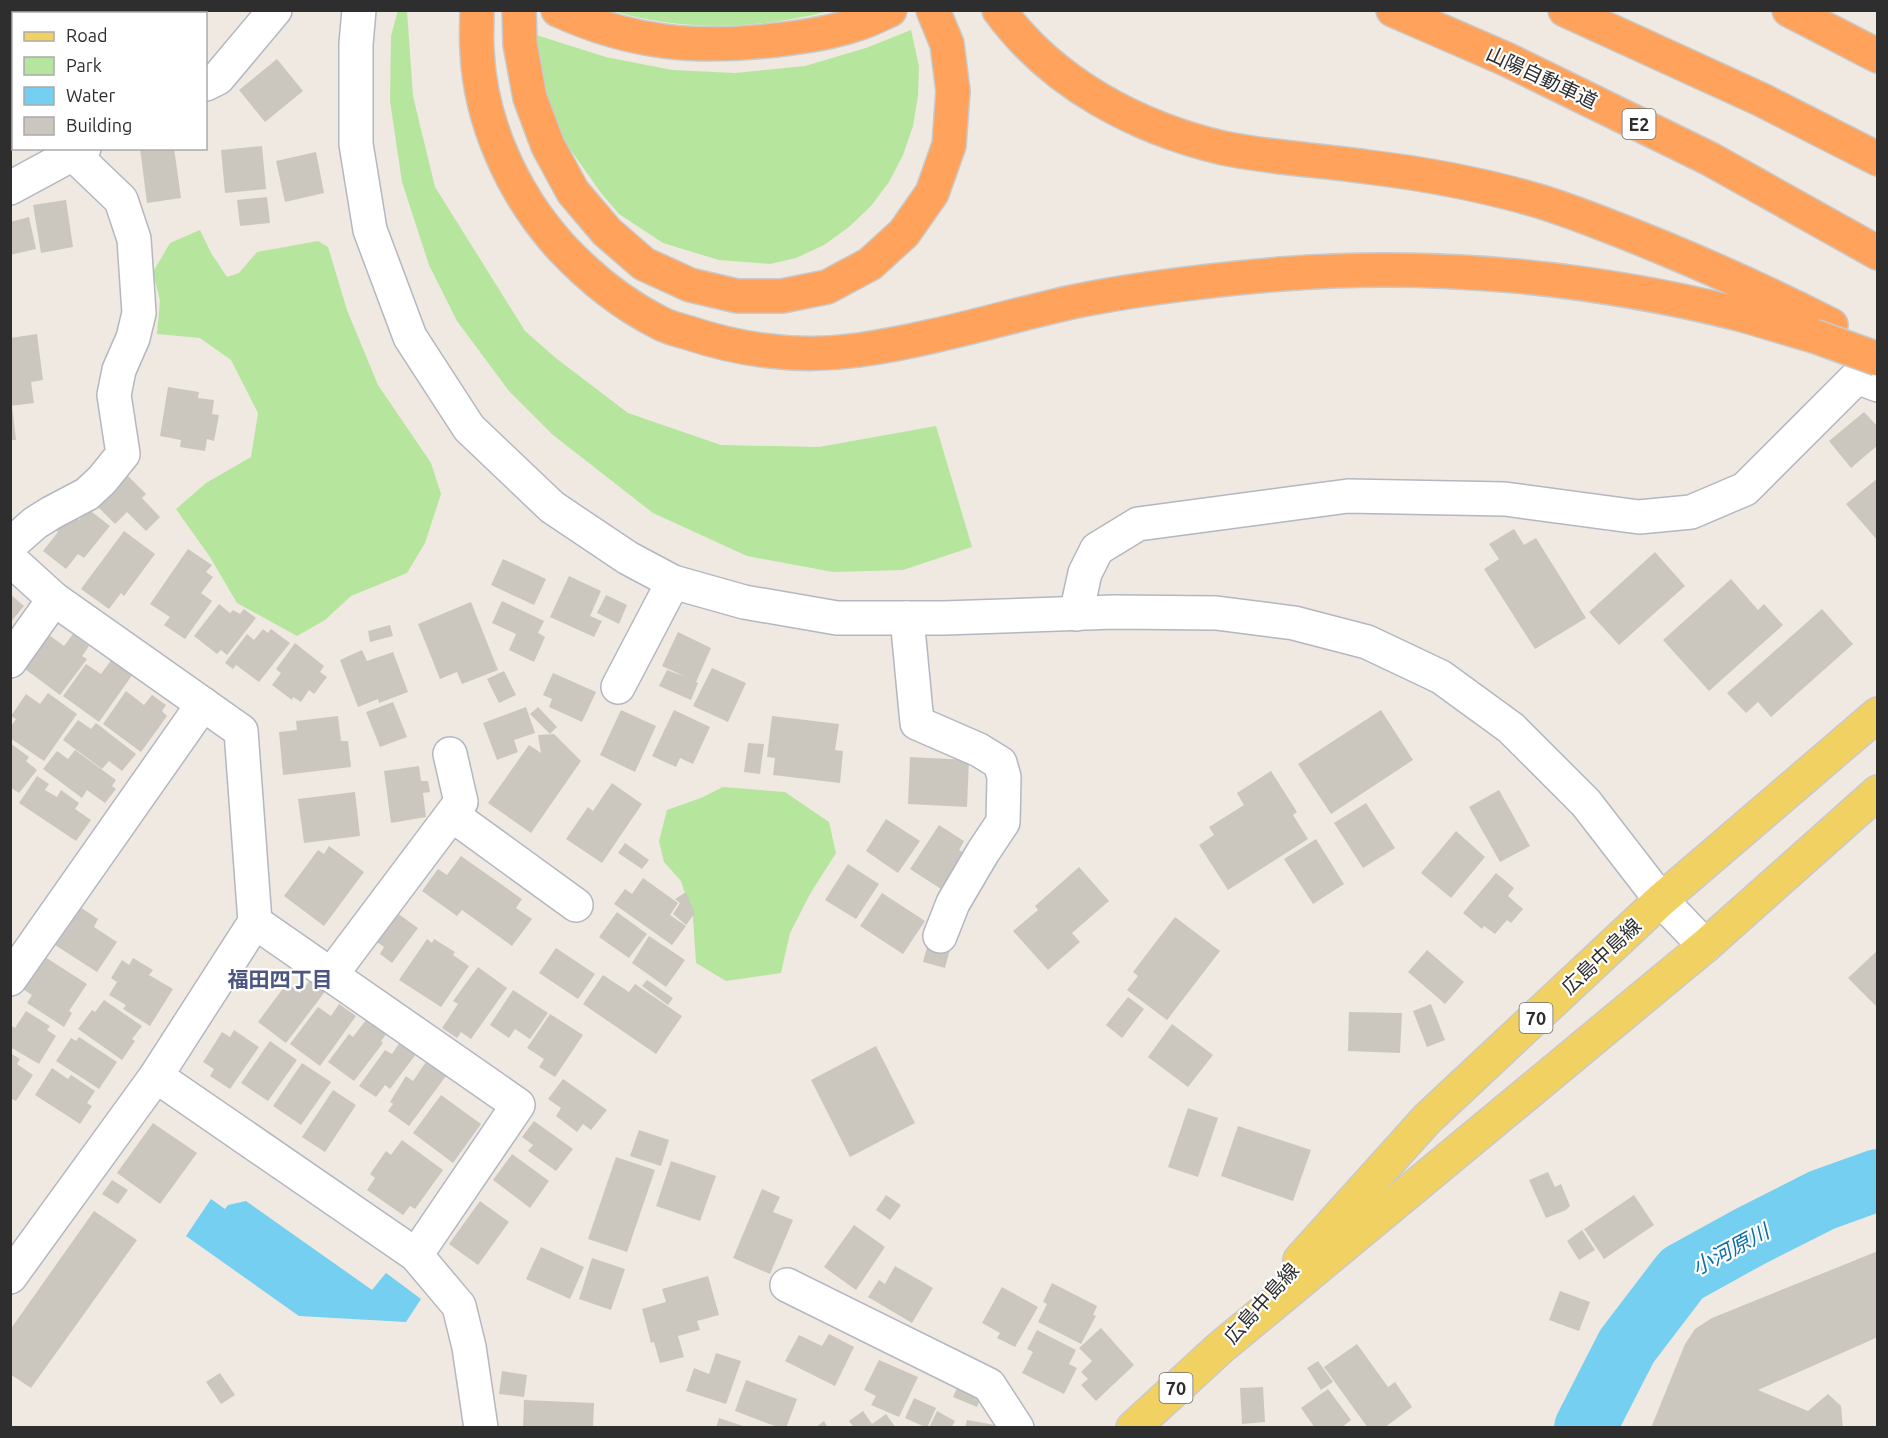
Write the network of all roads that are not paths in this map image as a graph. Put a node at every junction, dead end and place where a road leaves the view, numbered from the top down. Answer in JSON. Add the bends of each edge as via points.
{"nodes":[{"id":1,"x":274,"y":10,"type":"edge"},
{"id":2,"x":359,"y":10,"type":"edge"},
{"id":3,"x":477,"y":10,"type":"edge"},
{"id":4,"x":519,"y":10,"type":"edge"},
{"id":5,"x":558,"y":10,"type":"edge"},
{"id":6,"x":890,"y":10,"type":"edge"},
{"id":7,"x":933,"y":10,"type":"edge"},
{"id":8,"x":999,"y":10,"type":"edge"},
{"id":9,"x":1393,"y":10,"type":"edge"},
{"id":10,"x":1565,"y":10,"type":"edge"},
{"id":11,"x":1789,"y":10,"type":"edge"},
{"id":12,"x":1878,"y":56,"type":"edge"},
{"id":13,"x":207,"y":84,"type":"edge"},
{"id":14,"x":78,"y":151,"type":"edge"},
{"id":15,"x":1878,"y":159,"type":"edge"},
{"id":16,"x":10,"y":188,"type":"edge"},
{"id":17,"x":1878,"y":252,"type":"edge"},
{"id":18,"x":1820,"y":329,"type":"junction"},
{"id":19,"x":1878,"y":348,"type":"edge"},
{"id":20,"x":1878,"y":353,"type":"edge"},
{"id":21,"x":1871,"y":374,"type":"edge"},
{"id":22,"x":10,"y":545,"type":"edge"},
{"id":23,"x":10,"y":559,"type":"edge"},
{"id":24,"x":673,"y":582,"type":"junction"},
{"id":25,"x":54,"y":598,"type":"junction"},
{"id":26,"x":1076,"y":614,"type":"junction"},
{"id":27,"x":908,"y":618,"type":"junction"},
{"id":28,"x":10,"y":662,"type":"edge"},
{"id":29,"x":618,"y":687,"type":"dead end"},
{"id":30,"x":203,"y":704,"type":"junction"},
{"id":31,"x":1878,"y":714,"type":"edge"},
{"id":32,"x":450,"y":754,"type":"dead end"},
{"id":33,"x":1878,"y":792,"type":"edge"},
{"id":34,"x":452,"y":815,"type":"junction"},
{"id":35,"x":1661,"y":900,"type":"junction"},
{"id":36,"x":576,"y":905,"type":"dead end"},
{"id":37,"x":255,"y":922,"type":"junction"},
{"id":38,"x":940,"y":936,"type":"dead end"},
{"id":39,"x":1705,"y":946,"type":"junction"},
{"id":40,"x":331,"y":975,"type":"junction"},
{"id":41,"x":10,"y":979,"type":"edge"},
{"id":42,"x":156,"y":1076,"type":"junction"},
{"id":43,"x":416,"y":1255,"type":"junction"},
{"id":44,"x":10,"y":1277,"type":"edge"},
{"id":45,"x":787,"y":1285,"type":"dead end"},
{"id":46,"x":1220,"y":1348,"type":"junction"},
{"id":47,"x":481,"y":1428,"type":"edge"},
{"id":48,"x":1017,"y":1428,"type":"edge"},
{"id":49,"x":1133,"y":1428,"type":"edge"}],
"edges":[{"from":1,"to":13,"type":"street","via":[[218,78]]},
{"from":2,"to":24,"type":"street","via":[[356,144],[370,230],[410,337],[469,428],[552,507],[628,558]]},
{"from":3,"to":18,"type":"highway","via":[[477,53],[485,103],[499,149],[520,193],[582,269],[662,324],[708,340],[756,351],[856,350],[954,332],[1077,301],[1146,290],[1283,274],[1354,271],[1483,274],[1583,285]]},
{"from":4,"to":7,"type":"highway","via":[[520,44],[530,98],[548,146],[573,192],[607,232],[644,264],[690,285],[737,296],[782,296],[827,287],[870,264],[904,233],[932,193],[948,145],[953,92],[947,44]]},
{"from":5,"to":6,"type":"highway","via":[[587,24],[633,36],[685,45],[737,45],[797,38],[856,25]]},
{"from":8,"to":18,"type":"highway","via":[[1049,64],[1083,89],[1127,115],[1177,135],[1284,158],[1456,180],[1542,202],[1701,264]]},
{"from":9,"to":17,"type":"highway","name":"山陽自動車道","number":"E2","via":[[1508,60],[1710,159]]},
{"from":10,"to":15,"type":"highway","via":[[1762,100]]},
{"from":11,"to":12,"type":"highway"},
{"from":14,"to":16,"type":"street"},
{"from":14,"to":22,"type":"street","via":[[121,200],[134,239],[139,314],[114,394],[123,454],[87,494],[51,513]]},
{"from":18,"to":19,"type":"highway"},
{"from":18,"to":21,"type":"highway","bridge":true},
{"from":20,"to":21,"type":"street"},
{"from":21,"to":26,"type":"street","via":[[1745,489],[1691,512],[1639,517],[1505,499],[1348,496],[1138,524],[1097,549],[1085,573]]},
{"from":23,"to":25,"type":"street"},
{"from":24,"to":27,"type":"street","via":[[744,602],[837,618]]},
{"from":24,"to":29,"type":"street"},
{"from":25,"to":28,"type":"street"},
{"from":25,"to":30,"type":"street"},
{"from":26,"to":27,"type":"street"},
{"from":26,"to":35,"type":"street","via":[[1216,613],[1294,623],[1366,642],[1441,677],[1511,728],[1586,803]]},
{"from":27,"to":38,"type":"street","via":[[916,723],[979,750],[1000,763],[1004,777],[1003,822],[952,903]]},
{"from":30,"to":37,"type":"street","via":[[241,731]]},
{"from":30,"to":41,"type":"street"},
{"from":31,"to":35,"type":"main road","name":"広島中島線","number":"70"},
{"from":32,"to":34,"type":"street","via":[[461,802]]},
{"from":33,"to":39,"type":"main road","name":"広島中島線","number":"70"},
{"from":34,"to":36,"type":"street"},
{"from":34,"to":40,"type":"street"},
{"from":35,"to":39,"type":"street"},
{"from":35,"to":46,"type":"main road","name":"広島中島線","number":"70","via":[[1427,1119]]},
{"from":37,"to":40,"type":"street"},
{"from":37,"to":42,"type":"street"},
{"from":39,"to":46,"type":"main road","name":"広島中島線","number":"70"},
{"from":40,"to":43,"type":"street","via":[[518,1105]]},
{"from":42,"to":43,"type":"street"},
{"from":42,"to":44,"type":"street"},
{"from":43,"to":47,"type":"street","via":[[459,1306]]},
{"from":45,"to":48,"type":"street","via":[[989,1385]]},
{"from":46,"to":49,"type":"main road","name":"広島中島線","number":"70"}]}
